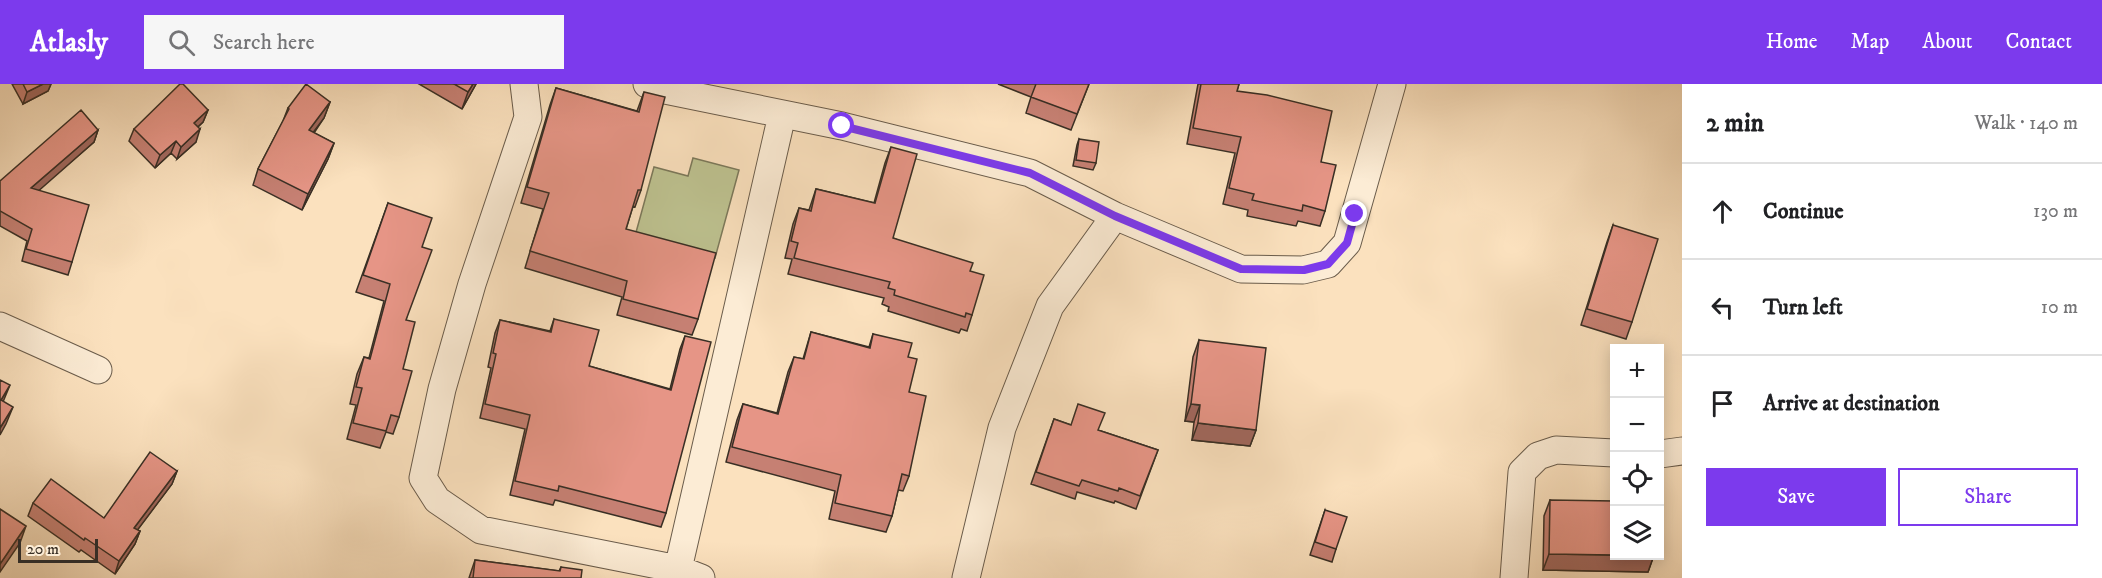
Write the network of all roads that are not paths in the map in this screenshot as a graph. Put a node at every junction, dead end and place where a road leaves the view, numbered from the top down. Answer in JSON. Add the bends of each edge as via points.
{"nodes":[{"id":1,"x":524,"y":84,"type":"edge"},
{"id":2,"x":647,"y":84,"type":"edge"},
{"id":3,"x":1392,"y":84,"type":"edge"},
{"id":4,"x":782,"y":115,"type":"junction"},
{"id":5,"x":1115,"y":216,"type":"junction"},
{"id":6,"x":0,"y":326,"type":"edge"},
{"id":7,"x":98,"y":370,"type":"dead end"},
{"id":8,"x":1682,"y":451,"type":"edge"},
{"id":9,"x":1610,"y":453,"type":"edge"},
{"id":10,"x":1664,"y":453,"type":"edge"},
{"id":11,"x":690,"y":574,"type":"edge"},
{"id":12,"x":966,"y":578,"type":"edge"},
{"id":13,"x":1514,"y":578,"type":"edge"}],
"edges":[{"from":1,"to":11,"type":"street","via":[[528,117],[469,294],[442,389],[423,478],[437,500],[482,530]]},
{"from":2,"to":4,"type":"street"},
{"from":3,"to":5,"type":"street","via":[[1347,243],[1328,264],[1304,270],[1241,269]]},
{"from":4,"to":5,"type":"street","via":[[1030,173]]},
{"from":4,"to":11,"type":"street"},
{"from":5,"to":12,"type":"street","via":[[1050,306],[1002,428]]},
{"from":6,"to":7,"type":"street"},
{"from":8,"to":10,"type":"street"},
{"from":9,"to":13,"type":"street","via":[[1556,450],[1538,456],[1522,472]]}]}
